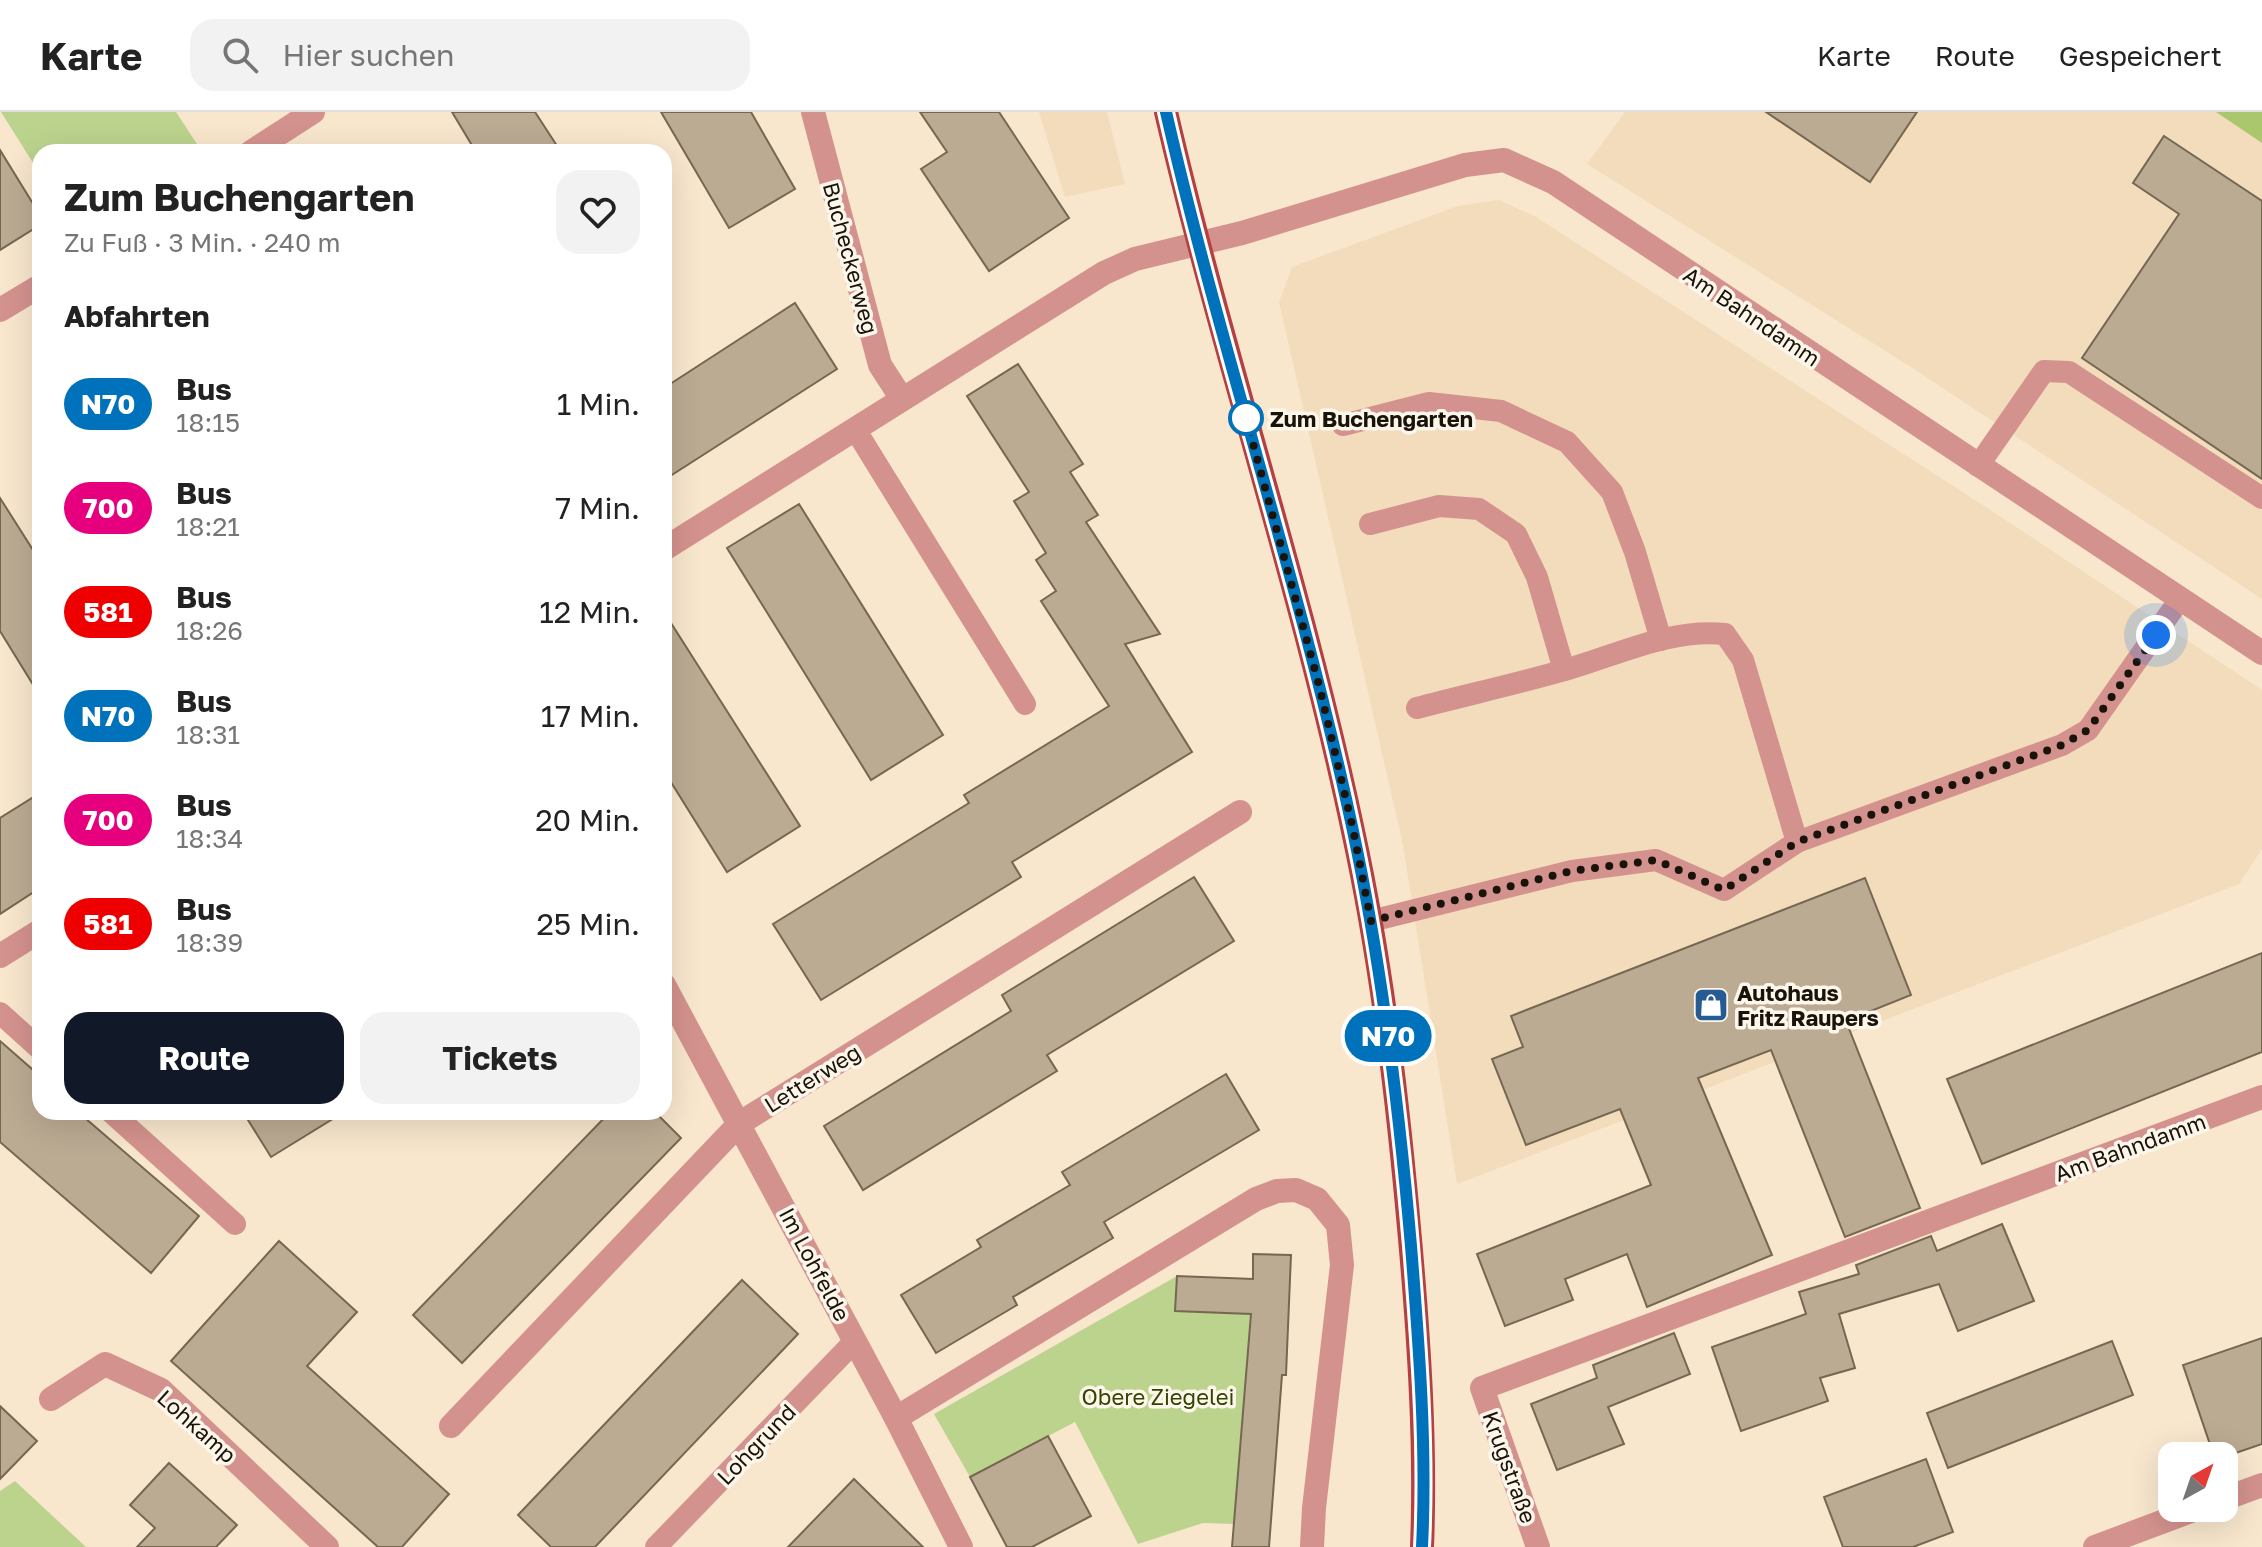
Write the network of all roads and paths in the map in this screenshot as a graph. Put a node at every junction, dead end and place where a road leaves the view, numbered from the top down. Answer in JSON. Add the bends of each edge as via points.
{"nodes":[{"id":1,"x":313,"y":112,"type":"edge"},
{"id":2,"x":813,"y":112,"type":"edge"},
{"id":3,"x":1166,"y":112,"type":"edge"},
{"id":4,"x":263,"y":144,"type":"edge"},
{"id":5,"x":1198,"y":243,"type":"junction"},
{"id":6,"x":32,"y":291,"type":"edge"},
{"id":7,"x":0,"y":310,"type":"edge"},
{"id":8,"x":902,"y":399,"type":"junction"},
{"id":9,"x":1343,"y":425,"type":"dead end"},
{"id":10,"x":855,"y":429,"type":"junction"},
{"id":11,"x":1978,"y":466,"type":"junction"},
{"id":12,"x":2262,"y":498,"type":"edge"},
{"id":13,"x":1370,"y":524,"type":"dead end"},
{"id":14,"x":672,"y":544,"type":"edge"},
{"id":15,"x":2180,"y":599,"type":"junction"},
{"id":16,"x":1661,"y":640,"type":"junction"},
{"id":17,"x":2262,"y":653,"type":"edge"},
{"id":18,"x":1564,"y":670,"type":"junction"},
{"id":19,"x":1025,"y":704,"type":"dead end"},
{"id":20,"x":1417,"y":708,"type":"dead end"},
{"id":21,"x":1240,"y":812,"type":"dead end"},
{"id":22,"x":1797,"y":842,"type":"junction"},
{"id":23,"x":1371,"y":921,"type":"junction"},
{"id":24,"x":32,"y":936,"type":"edge"},
{"id":25,"x":0,"y":956,"type":"edge"},
{"id":26,"x":672,"y":1000,"type":"edge"},
{"id":27,"x":0,"y":1013,"type":"edge"},
{"id":28,"x":32,"y":1042,"type":"edge"},
{"id":29,"x":2262,"y":1097,"type":"edge"},
{"id":30,"x":120,"y":1120,"type":"edge"},
{"id":31,"x":740,"y":1123,"type":"junction"},
{"id":32,"x":235,"y":1224,"type":"dead end"},
{"id":33,"x":855,"y":1341,"type":"junction"},
{"id":34,"x":1482,"y":1388,"type":"joint"},
{"id":35,"x":51,"y":1399,"type":"dead end"},
{"id":36,"x":896,"y":1418,"type":"junction"},
{"id":37,"x":451,"y":1426,"type":"dead end"},
{"id":38,"x":2262,"y":1485,"type":"edge"},
{"id":39,"x":2238,"y":1494,"type":"edge"},
{"id":40,"x":2164,"y":1522,"type":"edge"},
{"id":41,"x":953,"y":1543,"type":"edge"},
{"id":42,"x":2107,"y":1545,"type":"edge"},
{"id":43,"x":327,"y":1547,"type":"edge"},
{"id":44,"x":656,"y":1547,"type":"edge"},
{"id":45,"x":1312,"y":1547,"type":"edge"},
{"id":46,"x":1422,"y":1547,"type":"edge"},
{"id":47,"x":1538,"y":1547,"type":"edge"}],
"edges":[{"from":1,"to":4,"type":"street"},
{"from":2,"to":8,"type":"street","name":"Bucheckerweg","via":[[880,365]]},
{"from":3,"to":5,"type":"main road"},
{"from":5,"to":8,"type":"street","via":[[1104,273]]},
{"from":5,"to":11,"type":"street","name":"Am Bahndamm","via":[[1465,165],[1504,160],[1553,182]]},
{"from":5,"to":23,"type":"main road","via":[[1319,685]]},
{"from":6,"to":7,"type":"street"},
{"from":8,"to":10,"type":"street"},
{"from":9,"to":16,"type":"lane","via":[[1429,403],[1501,411],[1567,442],[1612,492]]},
{"from":10,"to":14,"type":"street"},
{"from":10,"to":19,"type":"lane"},
{"from":11,"to":12,"type":"lane","via":[[2044,371],[2069,372]]},
{"from":11,"to":15,"type":"street","name":"Am Bahndamm"},
{"from":13,"to":18,"type":"lane","via":[[1439,506],[1479,509],[1516,534],[1537,577]]},
{"from":15,"to":17,"type":"street","name":"Am Bahndamm"},
{"from":15,"to":22,"type":"lane","via":[[2088,730],[2062,745]]},
{"from":16,"to":18,"type":"lane"},
{"from":16,"to":22,"type":"lane","via":[[1701,631],[1725,634],[1743,660]]},
{"from":18,"to":20,"type":"lane"},
{"from":21,"to":31,"type":"street","name":"Letterweg"},
{"from":22,"to":23,"type":"lane","via":[[1724,890],[1656,860],[1572,871]]},
{"from":23,"to":46,"type":"main road","via":[[1417,1312]]},
{"from":24,"to":25,"type":"street"},
{"from":26,"to":31,"type":"street","name":"Im Lohfelde"},
{"from":27,"to":28,"type":"lane"},
{"from":29,"to":34,"type":"street","name":"Am Bahndamm"},
{"from":30,"to":32,"type":"lane"},
{"from":31,"to":33,"type":"street","name":"Im Lohfelde"},
{"from":31,"to":37,"type":"street","name":"Letterweg"},
{"from":33,"to":36,"type":"street","name":"Im Lohfelde"},
{"from":33,"to":44,"type":"lane","name":"Lohgrund"},
{"from":34,"to":47,"type":"street","name":"Krugstraße"},
{"from":35,"to":43,"type":"street","name":"Lohkamp","via":[[105,1364],[161,1390]]},
{"from":36,"to":41,"type":"street","name":"Im Lohfelde"},
{"from":36,"to":45,"type":"street","via":[[1256,1199],[1296,1190],[1317,1199],[1338,1225],[1342,1265]]},
{"from":38,"to":39,"type":"street"},
{"from":40,"to":42,"type":"street"}]}
